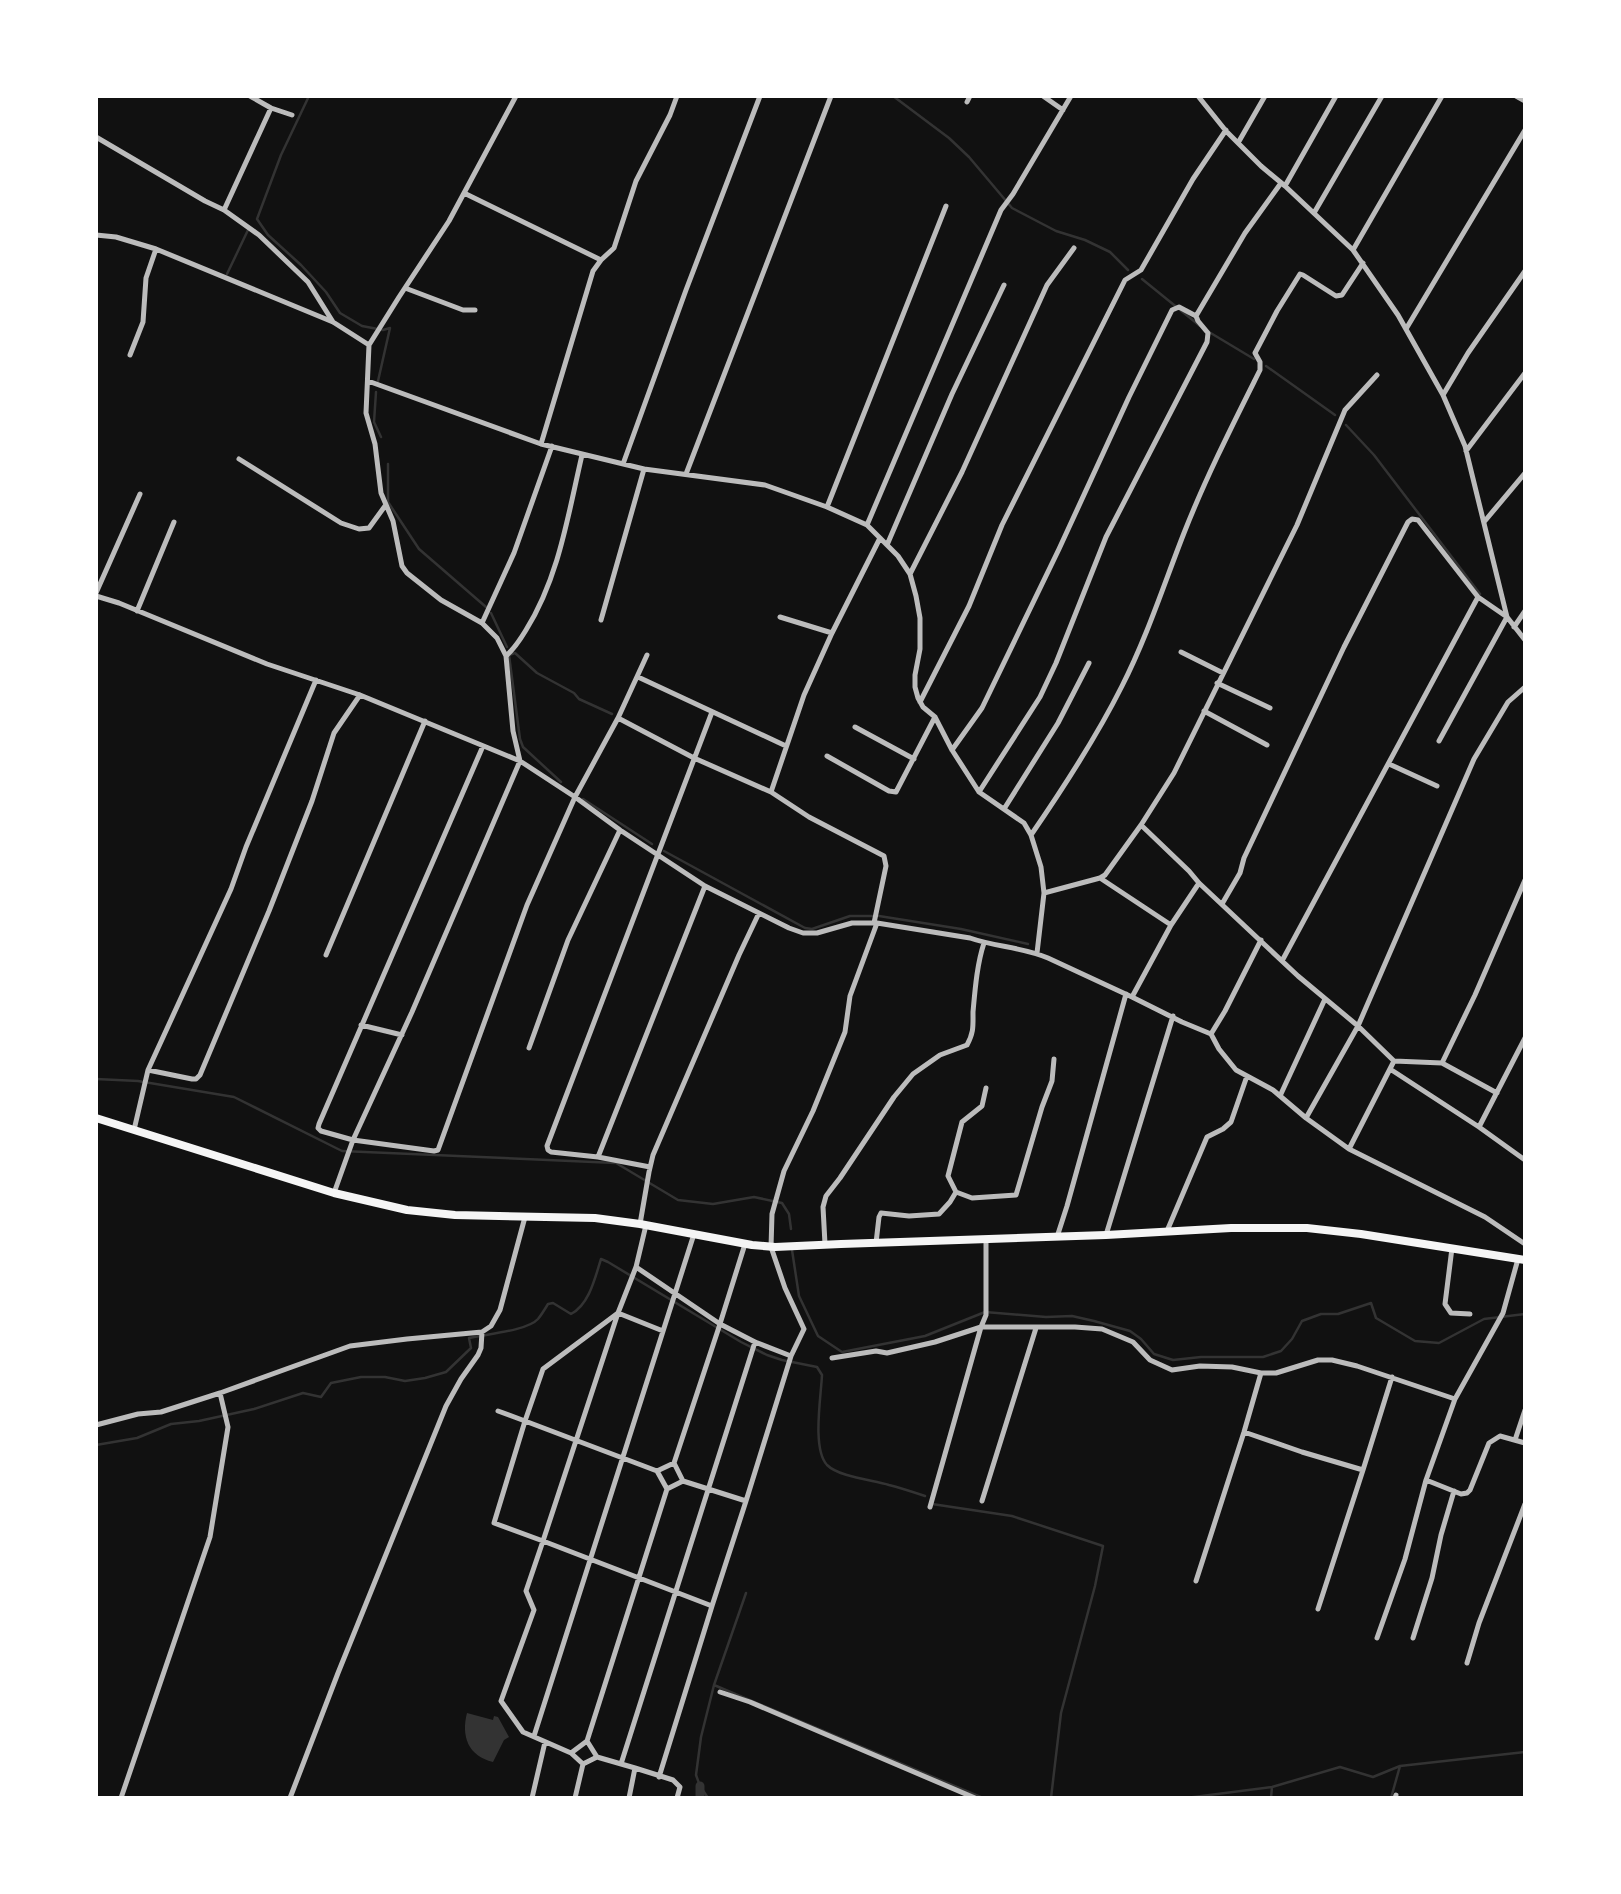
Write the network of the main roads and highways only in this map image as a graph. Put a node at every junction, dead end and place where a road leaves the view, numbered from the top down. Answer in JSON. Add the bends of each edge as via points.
{"nodes":[{"id":1,"x":96,"y":1118,"type":"edge"},
{"id":2,"x":1522,"y":1259,"type":"edge"}],
"edges":[{"from":1,"to":2,"type":"main road","via":[[334,1193],[407,1210],[595,1218],[773,1247],[1307,1227]]}]}
